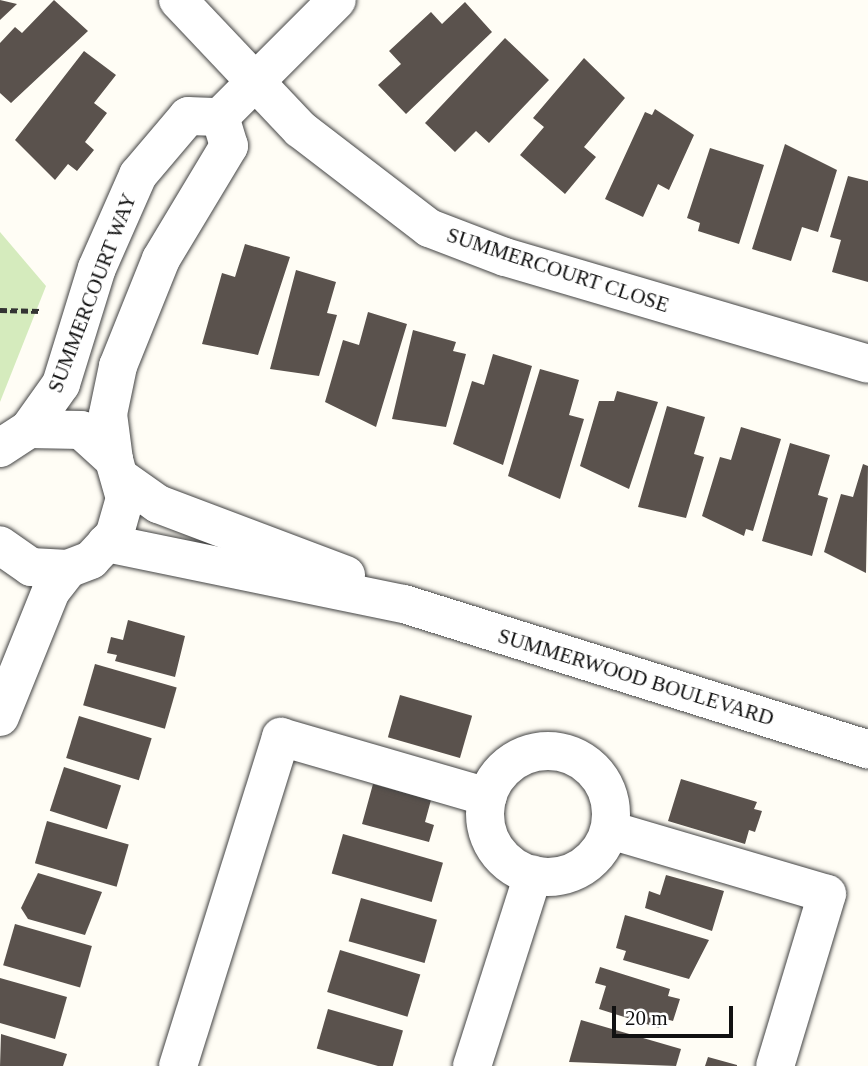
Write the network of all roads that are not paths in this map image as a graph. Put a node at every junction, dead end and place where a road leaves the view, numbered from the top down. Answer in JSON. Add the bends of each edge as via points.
{"nodes":[{"id":1,"x":178,"y":0,"type":"edge"},
{"id":2,"x":337,"y":0,"type":"edge"},
{"id":3,"x":253,"y":81,"type":"junction"},
{"id":4,"x":220,"y":117,"type":"junction"},
{"id":5,"x":868,"y":365,"type":"edge"},
{"id":6,"x":9,"y":440,"type":"edge"},
{"id":7,"x":119,"y":470,"type":"junction"},
{"id":8,"x":106,"y":543,"type":"junction"},
{"id":9,"x":0,"y":545,"type":"edge"},
{"id":10,"x":68,"y":569,"type":"junction"},
{"id":11,"x":404,"y":604,"type":"junction"},
{"id":12,"x":0,"y":718,"type":"edge"},
{"id":13,"x":868,"y":749,"type":"edge"},
{"id":14,"x":486,"y":797,"type":"junction"},
{"id":15,"x":610,"y":830,"type":"junction"},
{"id":16,"x":533,"y":876,"type":"junction"},
{"id":17,"x":178,"y":1066,"type":"edge"},
{"id":18,"x":472,"y":1066,"type":"edge"},
{"id":19,"x":775,"y":1066,"type":"edge"}],
"edges":[{"from":1,"to":3,"type":"street","name":"SUMMERCOURT CLOSE"},
{"from":2,"to":3,"type":"street"},
{"from":3,"to":4,"type":"street"},
{"from":3,"to":5,"type":"street","name":"SUMMERCOURT CLOSE","via":[[348,172],[429,228]]},
{"from":4,"to":6,"type":"street","name":"SUMMERCOURT WAY","via":[[188,116],[138,175],[97,268],[61,384]]},
{"from":4,"to":7,"type":"street","via":[[229,146],[161,259],[118,366],[108,414]]},
{"from":6,"to":7,"type":"street","name":"SUMMERWOOD BOULEVARD","via":[[81,430]]},
{"from":7,"to":8,"type":"street","via":[[124,513]]},
{"from":7,"to":11,"type":"street","name":"SUMMERWOOD BOULEVARD","via":[[158,505],[338,571]]},
{"from":8,"to":10,"type":"street"},
{"from":8,"to":11,"type":"street","name":"SUMMERWOOD BOULEVARD"},
{"from":9,"to":10,"type":"street","via":[[30,567]]},
{"from":10,"to":12,"type":"street","via":[[51,591]]},
{"from":11,"to":13,"type":"street","name":"SUMMERWOOD BOULEVARD"},
{"from":14,"to":15,"type":"street","via":[[508,764],[545,750],[564,752],[598,773],[612,810]]},
{"from":14,"to":16,"type":"street","via":[[489,837],[499,855]]},
{"from":14,"to":17,"type":"street","via":[[281,737]]},
{"from":15,"to":16,"type":"street","via":[[589,863],[553,878]]},
{"from":15,"to":19,"type":"street","via":[[827,894]]},
{"from":16,"to":18,"type":"street"}]}
